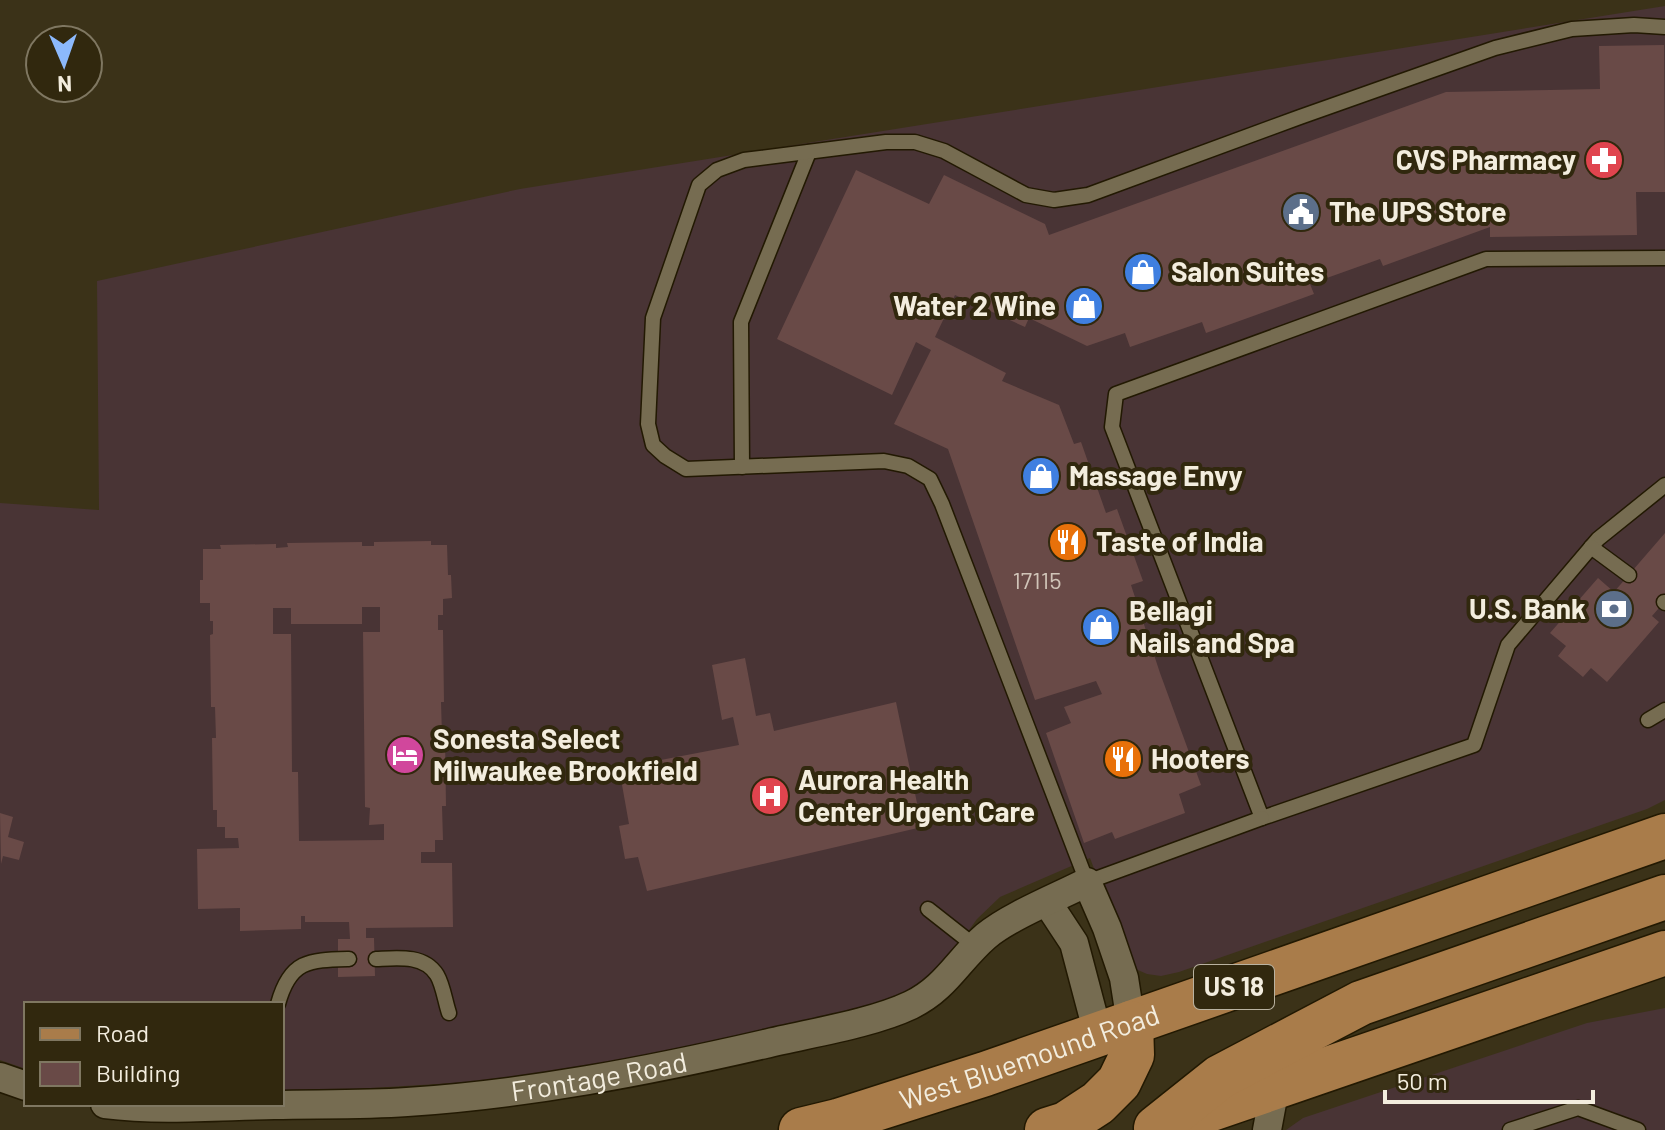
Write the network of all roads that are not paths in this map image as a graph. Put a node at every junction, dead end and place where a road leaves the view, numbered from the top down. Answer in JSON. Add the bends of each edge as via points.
{"nodes":[{"id":1,"x":1665,"y":27,"type":"edge"},
{"id":2,"x":809,"y":152,"type":"junction"},
{"id":3,"x":1665,"y":258,"type":"edge"},
{"id":4,"x":742,"y":467,"type":"junction"},
{"id":5,"x":1665,"y":485,"type":"edge"},
{"id":6,"x":1591,"y":547,"type":"junction"},
{"id":7,"x":1629,"y":575,"type":"dead end"},
{"id":8,"x":1665,"y":710,"type":"edge"},
{"id":9,"x":1648,"y":720,"type":"dead end"},
{"id":10,"x":1262,"y":818,"type":"junction"},
{"id":11,"x":1665,"y":836,"type":"edge"},
{"id":12,"x":1087,"y":882,"type":"junction"},
{"id":13,"x":1665,"y":897,"type":"edge"},
{"id":14,"x":1047,"y":902,"type":"junction"},
{"id":15,"x":928,"y":909,"type":"dead end"},
{"id":16,"x":975,"y":946,"type":"junction"},
{"id":17,"x":1665,"y":953,"type":"edge"},
{"id":18,"x":349,"y":959,"type":"dead end"},
{"id":19,"x":376,"y":959,"type":"dead end"},
{"id":20,"x":1603,"y":973,"type":"junction"},
{"id":21,"x":1665,"y":985,"type":"edge"},
{"id":22,"x":279,"y":1002,"type":"edge"},
{"id":23,"x":449,"y":1013,"type":"dead end"},
{"id":24,"x":1115,"y":1028,"type":"junction"},
{"id":25,"x":0,"y":1077,"type":"edge"},
{"id":26,"x":24,"y":1085,"type":"edge"},
{"id":27,"x":1275,"y":1087,"type":"junction"},
{"id":28,"x":284,"y":1105,"type":"edge"},
{"id":29,"x":151,"y":1106,"type":"edge"},
{"id":30,"x":221,"y":1106,"type":"edge"},
{"id":31,"x":1593,"y":1112,"type":"junction"},
{"id":32,"x":820,"y":1127,"type":"edge"},
{"id":33,"x":1156,"y":1129,"type":"edge"},
{"id":34,"x":1047,"y":1130,"type":"edge"},
{"id":35,"x":1267,"y":1130,"type":"edge"},
{"id":36,"x":1510,"y":1130,"type":"edge"},
{"id":37,"x":1593,"y":1130,"type":"edge"},
{"id":38,"x":1637,"y":1130,"type":"edge"}],
"edges":[{"from":1,"to":2,"type":"lane","via":[[1572,29],[1495,48],[1088,195],[1054,200],[1026,195],[944,151],[915,142]]},
{"from":2,"to":4,"type":"lane","via":[[741,322]]},
{"from":2,"to":4,"type":"lane","via":[[744,160],[717,170],[699,185],[653,318],[648,424],[653,445],[686,469]]},
{"from":3,"to":10,"type":"lane","via":[[1486,259],[1116,394],[1112,427]]},
{"from":4,"to":12,"type":"lane","via":[[884,461],[908,466],[930,479]]},
{"from":5,"to":6,"type":"lane"},
{"from":6,"to":7,"type":"lane"},
{"from":6,"to":10,"type":"lane","via":[[1508,645],[1474,745]]},
{"from":8,"to":9,"type":"lane"},
{"from":10,"to":12,"type":"lane"},
{"from":11,"to":24,"type":"main road","name":"West Bluemound Road","number":"US 18"},
{"from":12,"to":14,"type":"street","name":"Frontage Road"},
{"from":12,"to":24,"type":"street","via":[[1124,978]]},
{"from":13,"to":33,"type":"main road","via":[[1361,1003],[1220,1077]]},
{"from":14,"to":16,"type":"street","name":"Frontage Road"},
{"from":14,"to":24,"type":"street","via":[[1074,943]]},
{"from":15,"to":16,"type":"lane"},
{"from":16,"to":28,"type":"street","name":"Frontage Road","via":[[945,983],[909,1006],[701,1059],[516,1091],[407,1102]]},
{"from":17,"to":20,"type":"main road"},
{"from":18,"to":22,"type":"lane","via":[[299,966]]},
{"from":19,"to":23,"type":"lane","via":[[423,962],[436,974]]},
{"from":20,"to":21,"type":"main road"},
{"from":20,"to":27,"type":"main road"},
{"from":24,"to":32,"type":"main road","name":"West Bluemound Road","number":"US 18"},
{"from":24,"to":34,"type":"main road","via":[[1132,1055],[1119,1082],[1098,1103]]},
{"from":25,"to":26,"type":"street"},
{"from":27,"to":33,"type":"main road"},
{"from":27,"to":35,"type":"street"},
{"from":29,"to":30,"type":"street","name":"Frontage Road"},
{"from":31,"to":36,"type":"lane","via":[[1578,1108]]},
{"from":31,"to":37,"type":"lane"},
{"from":31,"to":38,"type":"lane"}]}
